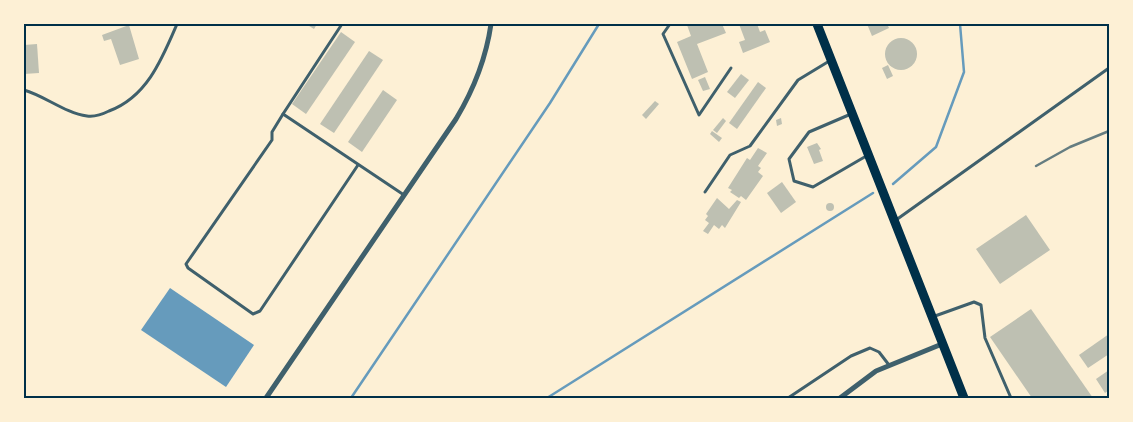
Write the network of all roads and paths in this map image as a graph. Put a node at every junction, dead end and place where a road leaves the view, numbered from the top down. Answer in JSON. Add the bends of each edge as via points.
{"nodes":[{"id":1,"x":177,"y":24,"type":"edge"},
{"id":2,"x":342,"y":24,"type":"edge"},
{"id":3,"x":491,"y":24,"type":"edge"},
{"id":4,"x":670,"y":24,"type":"edge"},
{"id":5,"x":817,"y":24,"type":"edge"},
{"id":6,"x":831,"y":60,"type":"junction"},
{"id":7,"x":731,"y":68,"type":"dead end"},
{"id":8,"x":1109,"y":68,"type":"edge"},
{"id":9,"x":24,"y":90,"type":"edge"},
{"id":10,"x":283,"y":114,"type":"junction"},
{"id":11,"x":853,"y":114,"type":"junction"},
{"id":12,"x":868,"y":155,"type":"junction"},
{"id":13,"x":358,"y":165,"type":"junction"},
{"id":14,"x":705,"y":192,"type":"dead end"},
{"id":15,"x":404,"y":195,"type":"junction"},
{"id":16,"x":895,"y":221,"type":"junction"},
{"id":17,"x":932,"y":318,"type":"junction"},
{"id":18,"x":942,"y":344,"type":"junction"},
{"id":19,"x":890,"y":366,"type":"junction"},
{"id":20,"x":266,"y":398,"type":"edge"},
{"id":21,"x":788,"y":398,"type":"edge"},
{"id":22,"x":840,"y":398,"type":"edge"},
{"id":23,"x":964,"y":398,"type":"edge"},
{"id":24,"x":1011,"y":398,"type":"edge"}],
"edges":[{"from":1,"to":9,"type":"lane","via":[[148,82],[125,105],[88,116]]},
{"from":2,"to":10,"type":"lane"},
{"from":3,"to":15,"type":"street","via":[[482,63],[466,101]]},
{"from":4,"to":7,"type":"lane","via":[[663,34],[699,115]]},
{"from":5,"to":6,"type":"main road"},
{"from":6,"to":11,"type":"main road"},
{"from":6,"to":14,"type":"lane","via":[[798,80],[750,146],[730,155]]},
{"from":8,"to":16,"type":"lane"},
{"from":10,"to":13,"type":"lane"},
{"from":10,"to":13,"type":"lane","via":[[272,132],[272,140],[186,264],[253,314],[260,311]]},
{"from":11,"to":12,"type":"main road"},
{"from":11,"to":12,"type":"lane","via":[[809,132],[788,160],[794,181],[814,187]]},
{"from":12,"to":16,"type":"main road"},
{"from":13,"to":15,"type":"lane"},
{"from":15,"to":20,"type":"street"},
{"from":16,"to":17,"type":"main road"},
{"from":17,"to":18,"type":"main road"},
{"from":17,"to":24,"type":"lane","via":[[974,302],[981,306],[985,338]]},
{"from":18,"to":19,"type":"street"},
{"from":18,"to":23,"type":"main road"},
{"from":19,"to":21,"type":"lane","via":[[879,352],[870,348],[852,356]]},
{"from":19,"to":22,"type":"street"}]}
